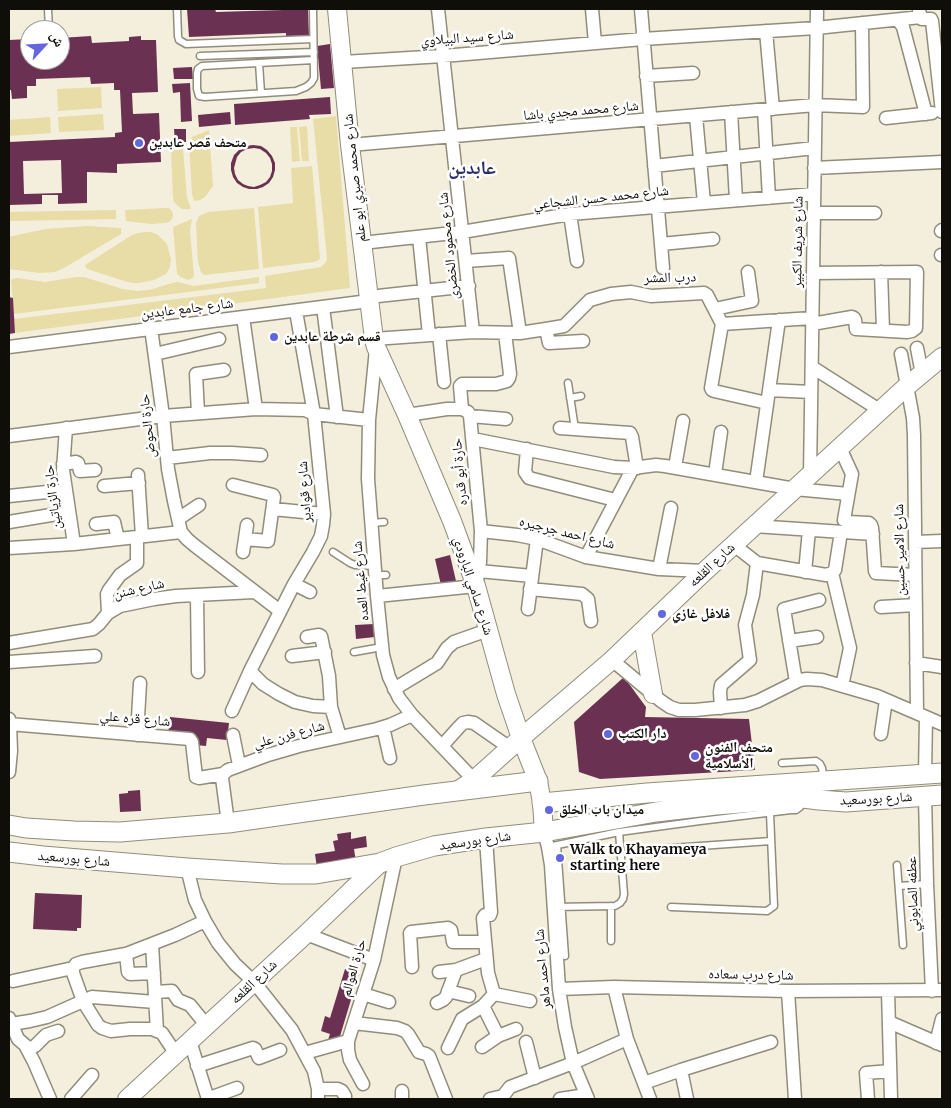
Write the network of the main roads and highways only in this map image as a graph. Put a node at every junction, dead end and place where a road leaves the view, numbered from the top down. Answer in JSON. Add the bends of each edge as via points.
{"nodes":[{"id":1,"x":337,"y":9,"type":"edge"},
{"id":2,"x":375,"y":343,"type":"joint"},
{"id":3,"x":942,"y":357,"type":"edge"},
{"id":4,"x":642,"y":632,"type":"junction"},
{"id":5,"x":652,"y":694,"type":"road end"},
{"id":6,"x":515,"y":743,"type":"junction"},
{"id":7,"x":934,"y":773,"type":"edge"},
{"id":8,"x":875,"y":777,"type":"junction"},
{"id":9,"x":538,"y":781,"type":"junction"},
{"id":10,"x":457,"y":791,"type":"junction"},
{"id":11,"x":934,"y":796,"type":"edge"},
{"id":12,"x":876,"y":800,"type":"junction"},
{"id":13,"x":542,"y":803,"type":"junction"},
{"id":14,"x":9,"y":825,"type":"edge"},
{"id":15,"x":74,"y":831,"type":"junction"},
{"id":16,"x":120,"y":832,"type":"junction"},
{"id":17,"x":550,"y":841,"type":"junction"},
{"id":18,"x":9,"y":852,"type":"edge"},
{"id":19,"x":76,"y":859,"type":"junction"},
{"id":20,"x":388,"y":860,"type":"junction"},
{"id":21,"x":120,"y":863,"type":"junction"},
{"id":22,"x":127,"y":1099,"type":"edge"}],
"edges":[{"from":1,"to":2,"type":"main road","name":"شارع محمد صبري ابو علم"},
{"from":2,"to":6,"type":"main road","name":"شارع سامي البارودي","via":[[477,578]]},
{"from":3,"to":4,"type":"main road","name":"شارع القلعه","via":[[794,489]]},
{"from":4,"to":5,"type":"main road"},
{"from":4,"to":6,"type":"main road","name":"شارع القلعه"},
{"from":6,"to":9,"type":"main road","name":"شارع سامي البارودي"},
{"from":6,"to":10,"type":"main road","name":"شارع القلعه"},
{"from":7,"to":8,"type":"main road","name":"شارع بورسعيد"},
{"from":8,"to":12,"type":"main road"},
{"from":8,"to":13,"type":"main road","name":"شارع بورسعيد"},
{"from":9,"to":10,"type":"main road","name":"شارع بورسعيد"},
{"from":9,"to":13,"type":"main road","name":"شارع سامي البارودي"},
{"from":10,"to":16,"type":"main road","name":"شارع بورسعيد","via":[[228,823]]},
{"from":11,"to":12,"type":"main road","name":"شارع بورسعيد"},
{"from":12,"to":17,"type":"main road","name":"شارع بورسعيد","via":[[846,802],[803,798],[656,812]]},
{"from":13,"to":17,"type":"main road","name":"شارع سامي البارودي"},
{"from":14,"to":15,"type":"main road","name":"شارع بورسعيد"},
{"from":15,"to":16,"type":"main road","name":"شارع بورسعيد"},
{"from":15,"to":19,"type":"main road","via":[[81,838],[83,847]]},
{"from":16,"to":21,"type":"main road","via":[[114,847]]},
{"from":17,"to":20,"type":"main road","name":"شارع بورسعيد","via":[[486,838],[434,846]]},
{"from":18,"to":19,"type":"main road","name":"شارع بورسعيد"},
{"from":19,"to":21,"type":"main road","name":"شارع بورسعيد"},
{"from":20,"to":21,"type":"main road","name":"شارع بورسعيد","via":[[316,874]]},
{"from":20,"to":22,"type":"main road","name":"شارع القلعه"}]}
